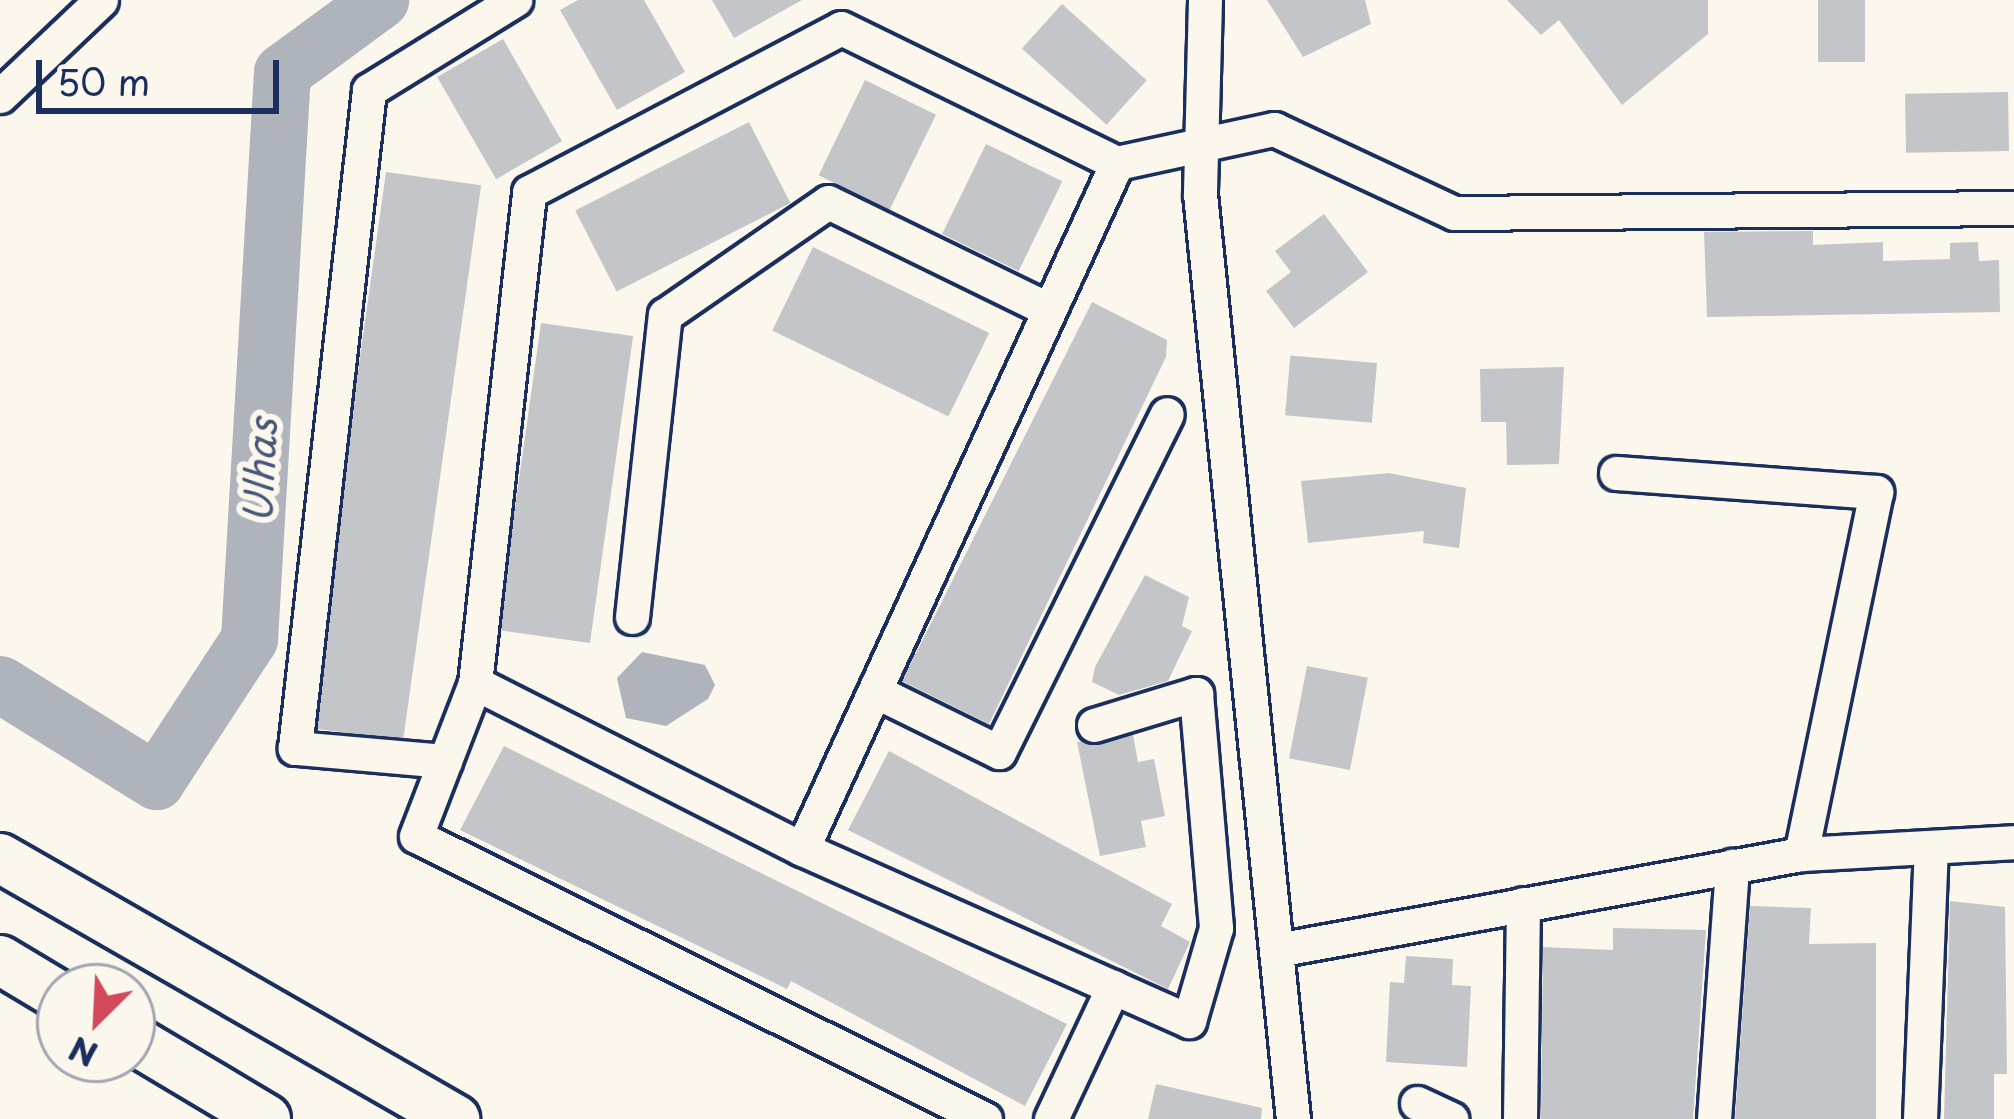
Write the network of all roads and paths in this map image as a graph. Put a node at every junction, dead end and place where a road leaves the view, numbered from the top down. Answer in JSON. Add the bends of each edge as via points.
{"nodes":[{"id":1,"x":101,"y":0,"type":"edge"},
{"id":2,"x":515,"y":0,"type":"edge"},
{"id":3,"x":841,"y":0,"type":"edge"},
{"id":4,"x":1205,"y":0,"type":"edge"},
{"id":5,"x":860,"y":38,"type":"junction"},
{"id":6,"x":0,"y":96,"type":"edge"},
{"id":7,"x":1204,"y":138,"type":"junction"},
{"id":8,"x":1117,"y":163,"type":"junction"},
{"id":9,"x":2014,"y":208,"type":"edge"},
{"id":10,"x":1049,"y":310,"type":"junction"},
{"id":11,"x":1167,"y":414,"type":"dead end"},
{"id":12,"x":1616,"y":472,"type":"dead end"},
{"id":13,"x":632,"y":617,"type":"dead end"},
{"id":14,"x":475,"y":683,"type":"junction"},
{"id":15,"x":875,"y":691,"type":"junction"},
{"id":16,"x":1094,"y":725,"type":"dead end"},
{"id":17,"x":445,"y":761,"type":"junction"},
{"id":18,"x":2014,"y":842,"type":"edge"},
{"id":19,"x":1931,"y":847,"type":"junction"},
{"id":20,"x":802,"y":849,"type":"junction"},
{"id":21,"x":1801,"y":854,"type":"junction"},
{"id":22,"x":0,"y":858,"type":"edge"},
{"id":23,"x":1732,"y":866,"type":"junction"},
{"id":24,"x":1523,"y":904,"type":"junction"},
{"id":25,"x":1276,"y":950,"type":"junction"},
{"id":26,"x":0,"y":960,"type":"edge"},
{"id":27,"x":36,"y":982,"type":"edge"},
{"id":28,"x":1113,"y":987,"type":"junction"},
{"id":29,"x":156,"y":1053,"type":"edge"},
{"id":30,"x":1417,"y":1103,"type":"dead end"},
{"id":31,"x":266,"y":1119,"type":"edge"},
{"id":32,"x":455,"y":1119,"type":"edge"},
{"id":33,"x":985,"y":1119,"type":"edge"},
{"id":34,"x":1051,"y":1119,"type":"edge"},
{"id":35,"x":1293,"y":1119,"type":"edge"},
{"id":36,"x":1451,"y":1119,"type":"edge"},
{"id":37,"x":1520,"y":1119,"type":"edge"},
{"id":38,"x":1714,"y":1119,"type":"edge"},
{"id":39,"x":1920,"y":1119,"type":"edge"}],
"edges":[{"from":1,"to":6,"type":"street"},
{"from":2,"to":17,"type":"street","via":[[369,90],[295,748]]},
{"from":3,"to":5,"type":"street"},
{"from":4,"to":7,"type":"street"},
{"from":5,"to":8,"type":"street"},
{"from":5,"to":14,"type":"street","via":[[841,28],[529,192]]},
{"from":7,"to":8,"type":"street"},
{"from":7,"to":9,"type":"street","via":[[1274,129],[1454,213]]},
{"from":7,"to":25,"type":"street","via":[[1200,194]]},
{"from":8,"to":10,"type":"street"},
{"from":10,"to":13,"type":"street","via":[[828,202],[665,314]]},
{"from":10,"to":15,"type":"street"},
{"from":11,"to":15,"type":"street","via":[[999,752]]},
{"from":12,"to":21,"type":"street","via":[[1876,492]]},
{"from":14,"to":17,"type":"street"},
{"from":14,"to":20,"type":"street"},
{"from":15,"to":20,"type":"street"},
{"from":16,"to":28,"type":"street","via":[[1196,694],[1216,928],[1189,1021]]},
{"from":17,"to":33,"type":"street","via":[[416,836]]},
{"from":18,"to":19,"type":"street"},
{"from":19,"to":21,"type":"street"},
{"from":19,"to":39,"type":"street"},
{"from":20,"to":28,"type":"street"},
{"from":21,"to":23,"type":"street"},
{"from":22,"to":32,"type":"highway"},
{"from":23,"to":24,"type":"street"},
{"from":23,"to":38,"type":"street"},
{"from":24,"to":25,"type":"street"},
{"from":24,"to":37,"type":"street"},
{"from":25,"to":35,"type":"street"},
{"from":26,"to":27,"type":"highway"},
{"from":28,"to":34,"type":"street"},
{"from":29,"to":31,"type":"highway"},
{"from":30,"to":36,"type":"street"}]}
